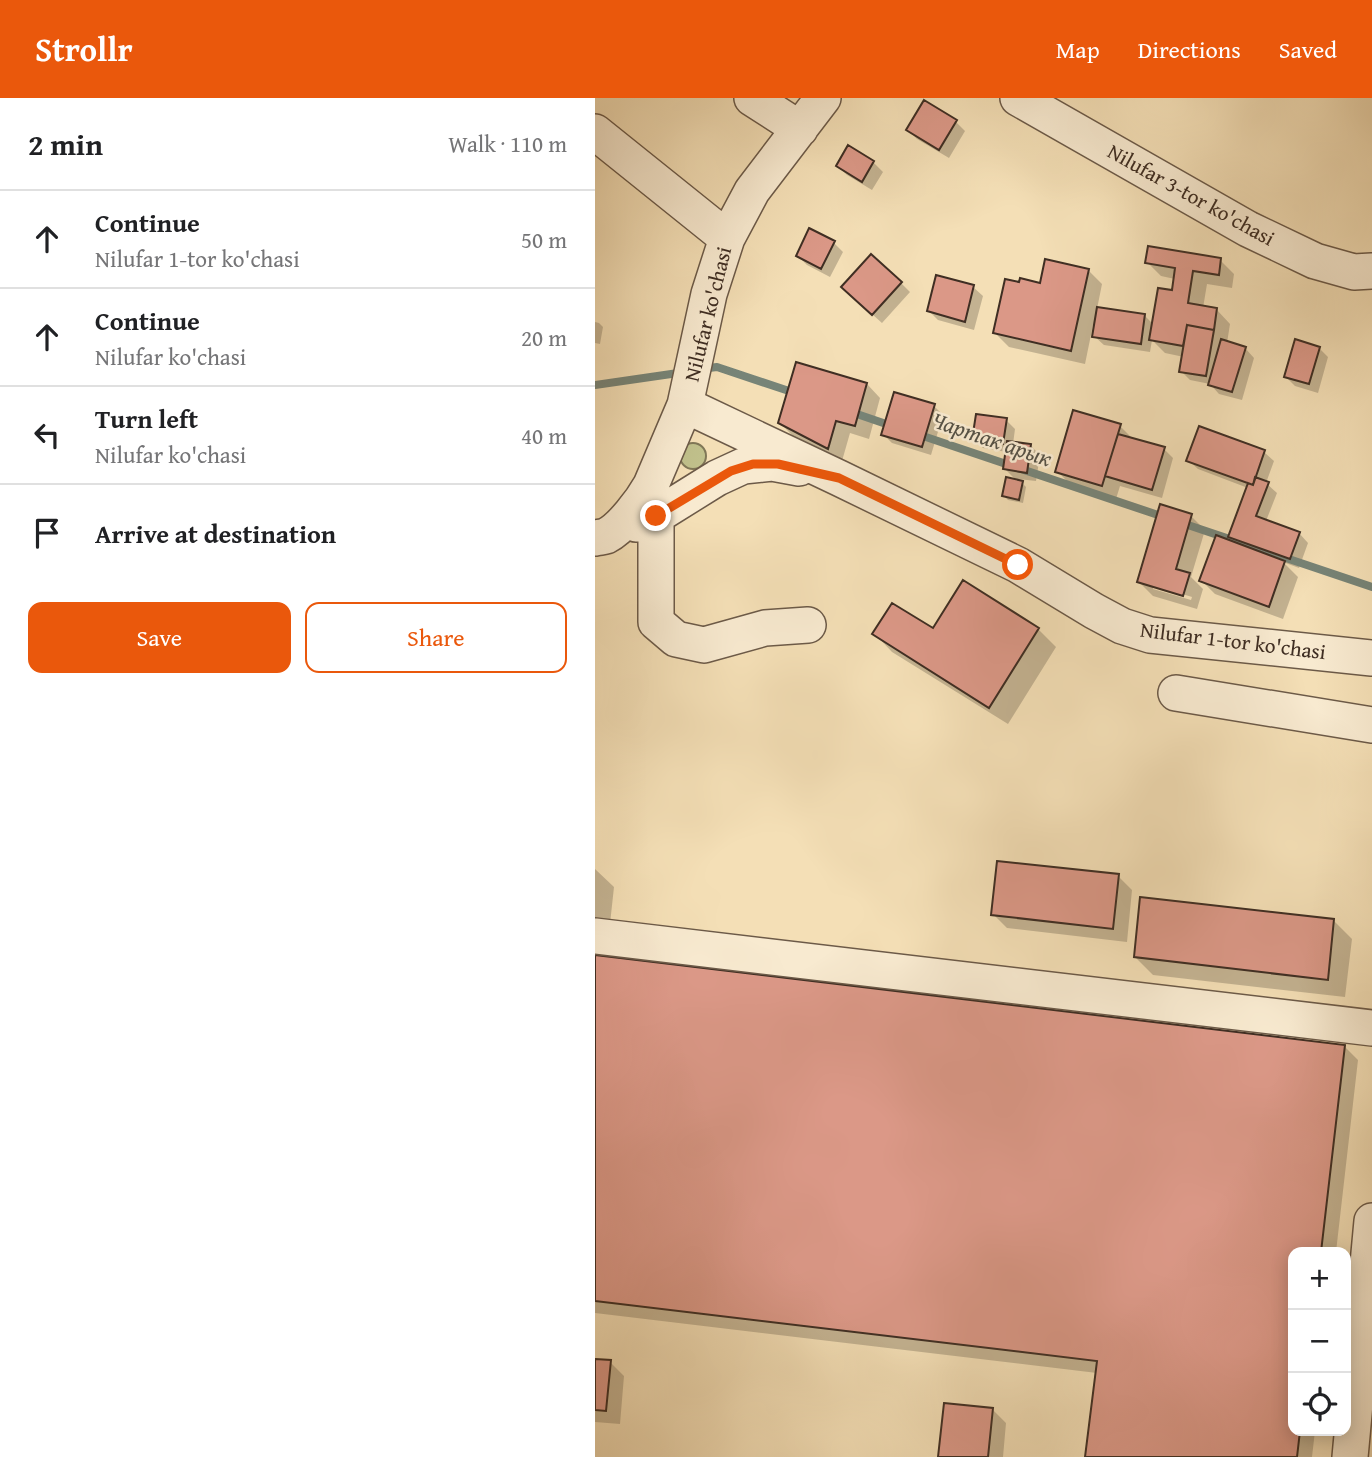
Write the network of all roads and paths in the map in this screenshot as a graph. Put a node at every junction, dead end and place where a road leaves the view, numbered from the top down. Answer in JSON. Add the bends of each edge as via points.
{"nodes":[{"id":1,"x":752,"y":98,"type":"edge"},
{"id":2,"x":823,"y":98,"type":"edge"},
{"id":3,"x":1018,"y":98,"type":"edge"},
{"id":4,"x":800,"y":129,"type":"junction"},
{"id":5,"x":595,"y":132,"type":"edge"},
{"id":6,"x":727,"y":238,"type":"junction"},
{"id":7,"x":1372,"y":271,"type":"edge"},
{"id":8,"x":685,"y":405,"type":"junction"},
{"id":9,"x":839,"y":478,"type":"junction"},
{"id":10,"x":656,"y":516,"type":"junction"},
{"id":11,"x":601,"y":537,"type":"edge"},
{"id":12,"x":807,"y":625,"type":"dead end"},
{"id":13,"x":1372,"y":658,"type":"edge"},
{"id":14,"x":1176,"y":694,"type":"dead end"},
{"id":15,"x":1372,"y":725,"type":"edge"},
{"id":16,"x":595,"y":936,"type":"edge"},
{"id":17,"x":1372,"y":1028,"type":"edge"},
{"id":18,"x":1372,"y":1221,"type":"edge"},
{"id":19,"x":1350,"y":1457,"type":"edge"}],
"edges":[{"from":1,"to":4,"type":"street"},
{"from":2,"to":4,"type":"street","name":"Nilufar ko'chasi"},
{"from":3,"to":7,"type":"street","name":"Nilufar 3-tor ko'chasi","via":[[1248,229],[1315,261],[1354,272]]},
{"from":4,"to":6,"type":"street","name":"Nilufar ko'chasi","via":[[752,191]]},
{"from":5,"to":6,"type":"street"},
{"from":6,"to":8,"type":"street","name":"Nilufar ko'chasi","via":[[709,294]]},
{"from":8,"to":9,"type":"street","name":"Nilufar 1-tor ko'chasi"},
{"from":8,"to":11,"type":"street","name":"Nilufar ko'chasi","via":[[644,498],[623,522]]},
{"from":9,"to":10,"type":"street","name":"Nilufar ko'chasi","via":[[778,464],[753,464],[731,471]]},
{"from":9,"to":13,"type":"street","name":"Nilufar 1-tor ko'chasi","via":[[1018,565],[1122,626],[1150,635]]},
{"from":10,"to":11,"type":"street","name":"Nilufar ko'chasi"},
{"from":10,"to":12,"type":"street","via":[[656,622],[676,639],[704,645],[765,628]]},
{"from":14,"to":15,"type":"street"},
{"from":16,"to":17,"type":"street"},
{"from":18,"to":19,"type":"street"}]}
